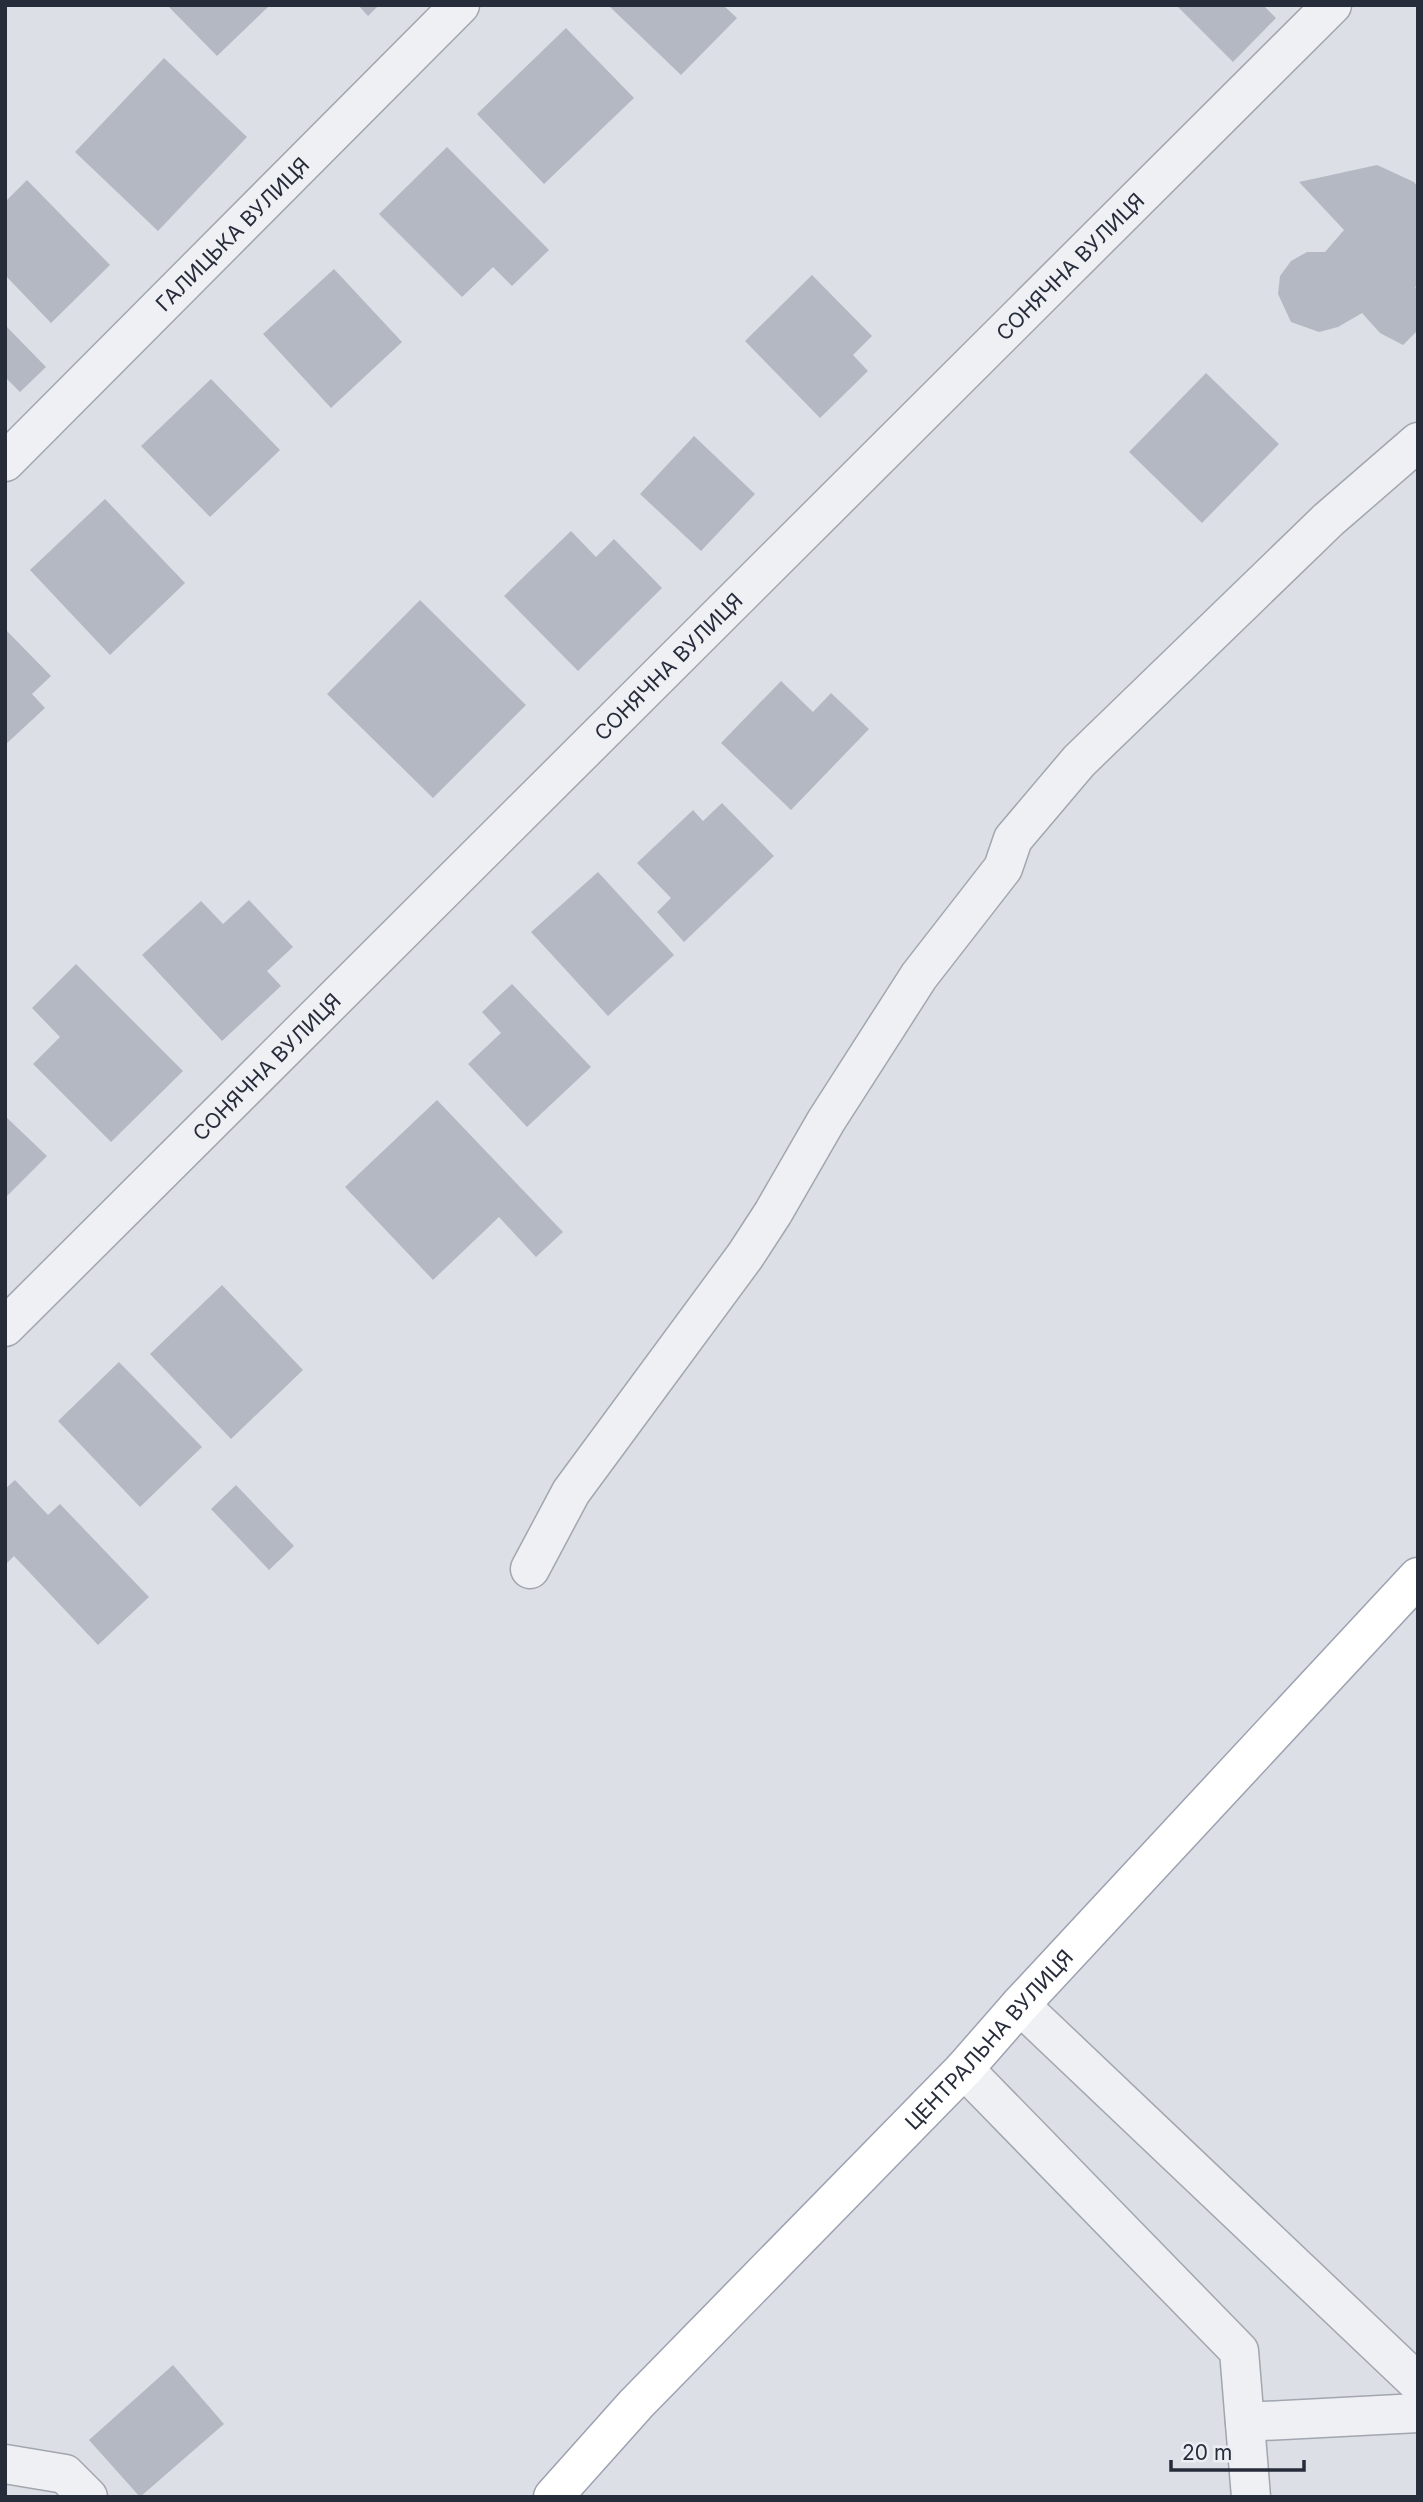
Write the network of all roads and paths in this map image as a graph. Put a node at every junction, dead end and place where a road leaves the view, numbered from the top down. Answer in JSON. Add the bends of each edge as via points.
{"nodes":[{"id":1,"x":460,"y":5,"type":"edge"},
{"id":2,"x":1332,"y":5,"type":"edge"},
{"id":3,"x":1418,"y":442,"type":"edge"},
{"id":4,"x":5,"y":462,"type":"edge"},
{"id":5,"x":5,"y":1327,"type":"edge"},
{"id":6,"x":530,"y":1569,"type":"dead end"},
{"id":7,"x":1417,"y":1577,"type":"edge"},
{"id":8,"x":1020,"y":2005,"type":"junction"},
{"id":9,"x":964,"y":2069,"type":"junction"},
{"id":10,"x":1418,"y":2383,"type":"edge"},
{"id":11,"x":1418,"y":2413,"type":"edge"},
{"id":12,"x":1245,"y":2422,"type":"junction"},
{"id":13,"x":5,"y":2464,"type":"edge"},
{"id":14,"x":88,"y":2497,"type":"edge"},
{"id":15,"x":553,"y":2497,"type":"edge"},
{"id":16,"x":1251,"y":2497,"type":"edge"}],
"edges":[{"from":1,"to":4,"type":"street","name":"ГАЛИЦЬКА ВУЛИЦЯ"},
{"from":2,"to":5,"type":"street","name":"СОНЯЧНА ВУЛИЦЯ"},
{"from":3,"to":6,"type":"street","via":[[1328,520],[1079,761],[1013,839],[1003,868],[919,976],[745,1256],[571,1492]]},
{"from":7,"to":8,"type":"main road","name":"ЦЕНТРАЛЬНА ВУЛИЦЯ"},
{"from":8,"to":9,"type":"main road","name":"ЦЕНТРАЛЬНА ВУЛИЦЯ"},
{"from":8,"to":10,"type":"street"},
{"from":9,"to":12,"type":"street","via":[[1239,2350]]},
{"from":9,"to":15,"type":"main road","name":"ЦЕНТРАЛЬНА ВУЛИЦЯ","via":[[636,2404]]},
{"from":11,"to":12,"type":"street"},
{"from":12,"to":16,"type":"street"},
{"from":13,"to":14,"type":"street","via":[[65,2474]]}]}
